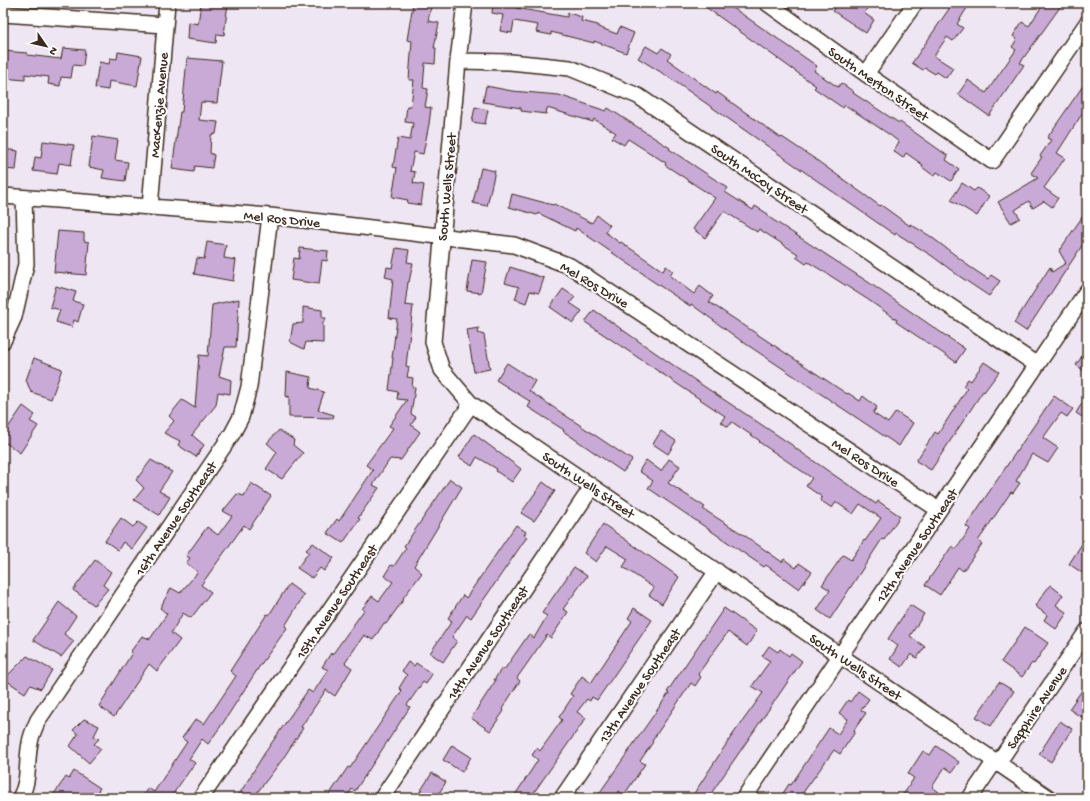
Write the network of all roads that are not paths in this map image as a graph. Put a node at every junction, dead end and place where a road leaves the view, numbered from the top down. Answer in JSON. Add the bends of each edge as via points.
{"nodes":[{"id":1,"x":167,"y":3,"type":"edge"},
{"id":2,"x":465,"y":3,"type":"edge"},
{"id":3,"x":767,"y":3,"type":"edge"},
{"id":4,"x":915,"y":3,"type":"edge"},
{"id":5,"x":3,"y":14,"type":"edge"},
{"id":6,"x":1087,"y":23,"type":"edge"},
{"id":7,"x":165,"y":25,"type":"junction"},
{"id":8,"x":458,"y":61,"type":"junction"},
{"id":9,"x":866,"y":74,"type":"junction"},
{"id":10,"x":3,"y":196,"type":"edge"},
{"id":11,"x":24,"y":198,"type":"junction"},
{"id":12,"x":150,"y":207,"type":"junction"},
{"id":13,"x":270,"y":216,"type":"junction"},
{"id":14,"x":441,"y":236,"type":"junction"},
{"id":15,"x":1087,"y":291,"type":"edge"},
{"id":16,"x":3,"y":341,"type":"edge"},
{"id":17,"x":1037,"y":365,"type":"junction"},
{"id":18,"x":471,"y":404,"type":"junction"},
{"id":19,"x":592,"y":487,"type":"junction"},
{"id":20,"x":939,"y":510,"type":"junction"},
{"id":21,"x":717,"y":571,"type":"junction"},
{"id":22,"x":1087,"y":631,"type":"edge"},
{"id":23,"x":841,"y":656,"type":"junction"},
{"id":24,"x":996,"y":762,"type":"junction"},
{"id":25,"x":20,"y":798,"type":"edge"},
{"id":26,"x":201,"y":798,"type":"edge"},
{"id":27,"x":382,"y":798,"type":"edge"},
{"id":28,"x":562,"y":798,"type":"edge"},
{"id":29,"x":744,"y":798,"type":"edge"},
{"id":30,"x":970,"y":798,"type":"edge"},
{"id":31,"x":1049,"y":798,"type":"edge"}],
"edges":[{"from":1,"to":7,"type":"street","name":"MacKenzie Avenue"},
{"from":2,"to":8,"type":"street","name":"South Wells Street"},
{"from":3,"to":9,"type":"street","name":"South Merton Street"},
{"from":4,"to":9,"type":"street"},
{"from":5,"to":7,"type":"street"},
{"from":6,"to":9,"type":"street","name":"South Merton Street","via":[[992,161]]},
{"from":7,"to":12,"type":"street","name":"MacKenzie Avenue"},
{"from":8,"to":14,"type":"street","name":"South Wells Street"},
{"from":8,"to":17,"type":"street","name":"South McCoy Street","via":[[510,62],[570,68],[638,96]]},
{"from":10,"to":11,"type":"street","name":"Mel Ros Drive"},
{"from":11,"to":12,"type":"street","name":"Mel Ros Drive"},
{"from":11,"to":16,"type":"street","via":[[26,264],[14,317]]},
{"from":12,"to":13,"type":"street","name":"Mel Ros Drive"},
{"from":13,"to":14,"type":"street","name":"Mel Ros Drive"},
{"from":13,"to":25,"type":"street","name":"16th Avenue Southeast","via":[[249,387],[242,417],[38,720],[30,743],[27,782]]},
{"from":14,"to":18,"type":"street","name":"South Wells Street","via":[[433,342],[442,370]]},
{"from":14,"to":20,"type":"street","name":"Mel Ros Drive","via":[[514,245],[570,266]]},
{"from":15,"to":17,"type":"street","name":"12th Avenue Southeast"},
{"from":17,"to":20,"type":"street","name":"12th Avenue Southeast"},
{"from":18,"to":19,"type":"street","name":"South Wells Street"},
{"from":18,"to":26,"type":"street","name":"15th Avenue Southeast"},
{"from":19,"to":21,"type":"street","name":"South Wells Street"},
{"from":19,"to":27,"type":"street","name":"14th Avenue Southeast"},
{"from":20,"to":23,"type":"street","name":"12th Avenue Southeast"},
{"from":21,"to":23,"type":"street","name":"South Wells Street"},
{"from":21,"to":28,"type":"street","name":"13th Avenue Southeast"},
{"from":22,"to":24,"type":"street","name":"Sapphire Avenue"},
{"from":23,"to":24,"type":"street","name":"South Wells Street"},
{"from":23,"to":29,"type":"street","name":"12th Avenue Southeast"},
{"from":24,"to":30,"type":"street","name":"Sapphire Avenue"},
{"from":24,"to":31,"type":"street","name":"South Wells Street"}]}
